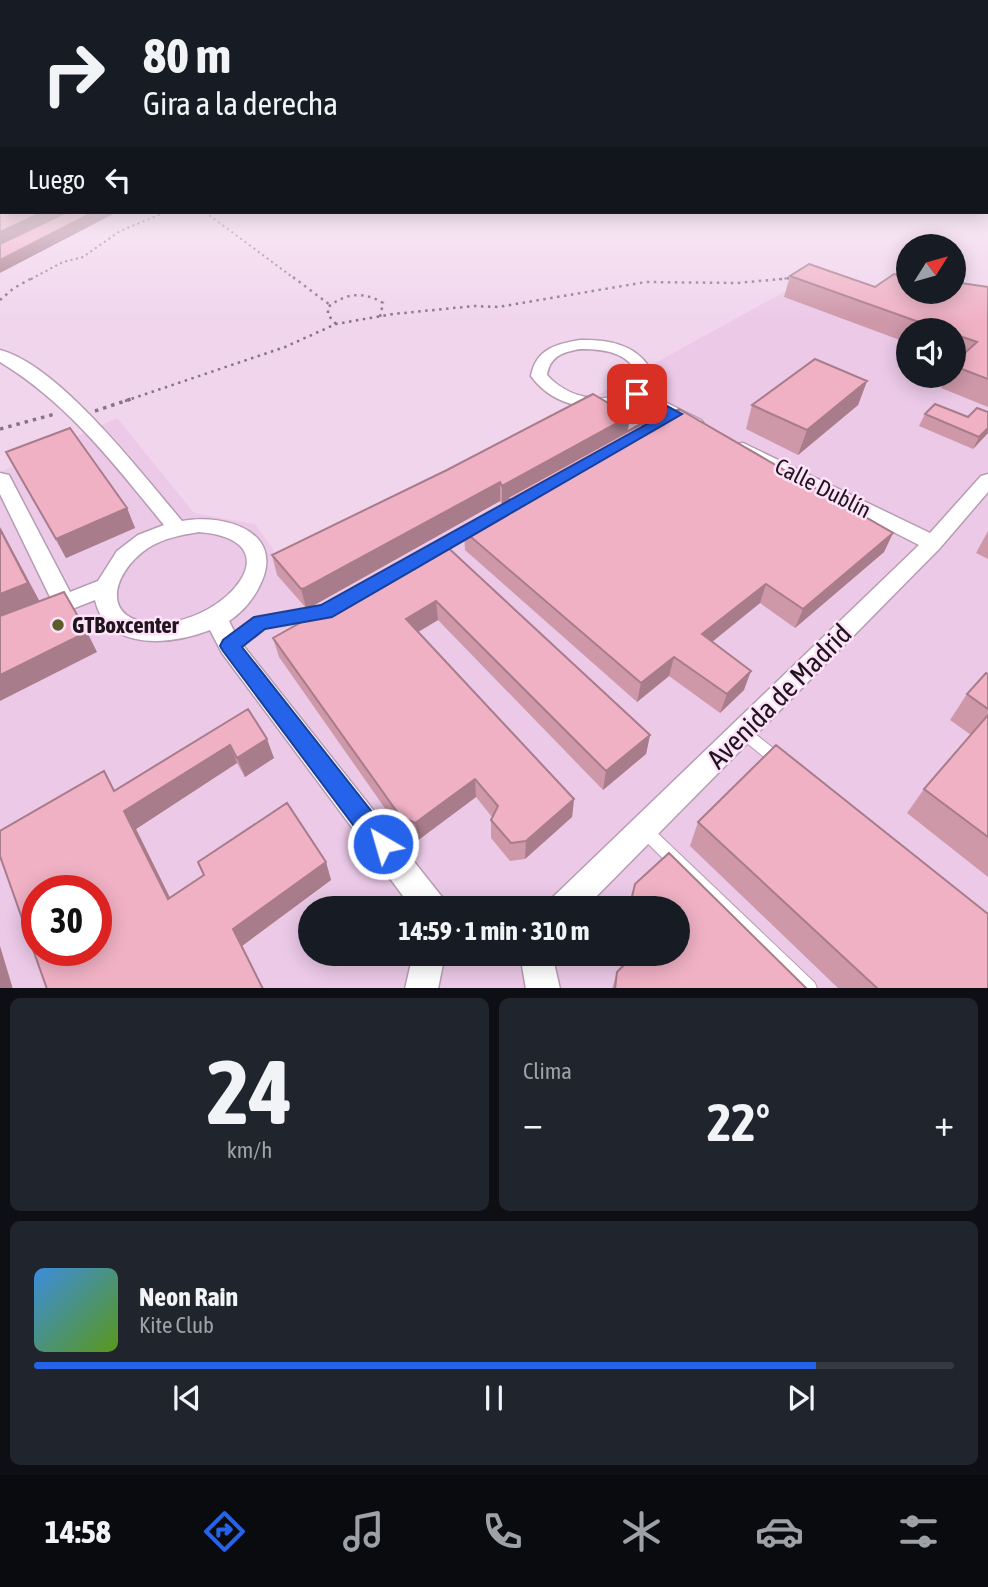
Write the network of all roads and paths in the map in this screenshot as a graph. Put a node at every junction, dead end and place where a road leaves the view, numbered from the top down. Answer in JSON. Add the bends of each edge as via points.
{"nodes":[{"id":1,"x":127,"y":228,"type":"edge"},
{"id":2,"x":227,"y":228,"type":"edge"},
{"id":3,"x":800,"y":278,"type":"edge"},
{"id":4,"x":0,"y":300,"type":"edge"},
{"id":5,"x":330,"y":305,"type":"junction"},
{"id":6,"x":380,"y":317,"type":"junction"},
{"id":7,"x":336,"y":324,"type":"junction"},
{"id":8,"x":0,"y":355,"type":"edge"},
{"id":9,"x":637,"y":394,"type":"junction"},
{"id":10,"x":80,"y":412,"type":"junction"},
{"id":11,"x":0,"y":429,"type":"edge"},
{"id":12,"x":2,"y":479,"type":"dead end"},
{"id":13,"x":988,"y":480,"type":"edge"},
{"id":14,"x":482,"y":523,"type":"edge"},
{"id":15,"x":177,"y":528,"type":"junction"},
{"id":16,"x":933,"y":543,"type":"junction"},
{"id":17,"x":422,"y":557,"type":"edge"},
{"id":18,"x":105,"y":587,"type":"junction"},
{"id":19,"x":64,"y":603,"type":"junction"},
{"id":20,"x":337,"y":605,"type":"edge"},
{"id":21,"x":38,"y":614,"type":"edge"},
{"id":22,"x":216,"y":618,"type":"junction"},
{"id":23,"x":230,"y":646,"type":"junction"},
{"id":24,"x":743,"y":732,"type":"junction"},
{"id":25,"x":796,"y":774,"type":"edge"},
{"id":26,"x":644,"y":829,"type":"junction"},
{"id":27,"x":422,"y":896,"type":"edge"},
{"id":28,"x":576,"y":896,"type":"edge"},
{"id":29,"x":426,"y":966,"type":"edge"},
{"id":30,"x":539,"y":966,"type":"edge"},
{"id":31,"x":421,"y":988,"type":"edge"},
{"id":32,"x":543,"y":988,"type":"edge"},
{"id":33,"x":808,"y":988,"type":"edge"}],
"edges":[{"from":1,"to":4,"type":"path","via":[[83,257],[14,288]]},
{"from":2,"to":5,"type":"path"},
{"from":3,"to":6,"type":"path","via":[[646,282],[498,307]]},
{"from":5,"to":6,"type":"path","via":[[353,294],[372,295],[383,303]]},
{"from":5,"to":7,"type":"path","via":[[328,315]]},
{"from":6,"to":7,"type":"path"},
{"from":7,"to":10,"type":"path","via":[[285,347]]},
{"from":8,"to":10,"type":"street","via":[[22,366]]},
{"from":9,"to":9,"type":"street","via":[[648,383],[647,369],[636,357],[617,349],[572,346],[552,352],[541,363],[539,376],[548,388],[567,399],[605,403]]},
{"from":9,"to":16,"type":"street","name":"Calle Dublín","via":[[669,418],[718,436]]},
{"from":10,"to":11,"type":"path"},
{"from":10,"to":15,"type":"street"},
{"from":12,"to":19,"type":"street"},
{"from":13,"to":16,"type":"street","name":"Avenida de Madrid"},
{"from":14,"to":17,"type":"lane"},
{"from":15,"to":18,"type":"street","via":[[138,544],[122,557]]},
{"from":15,"to":22,"type":"street","via":[[209,526],[236,533],[249,542],[256,556],[249,588]]},
{"from":16,"to":24,"type":"street","name":"Avenida de Madrid"},
{"from":18,"to":19,"type":"street"},
{"from":18,"to":22,"type":"street","via":[[105,602],[112,616],[146,632],[169,633]]},
{"from":19,"to":21,"type":"street"},
{"from":20,"to":23,"type":"lane","via":[[325,612],[260,622]]},
{"from":22,"to":23,"type":"street"},
{"from":23,"to":27,"type":"street"},
{"from":24,"to":25,"type":"lane"},
{"from":24,"to":26,"type":"street","name":"Avenida de Madrid"},
{"from":26,"to":28,"type":"street","name":"Avenida de Madrid"},
{"from":26,"to":33,"type":"lane"},
{"from":29,"to":31,"type":"street"},
{"from":30,"to":32,"type":"street"}]}
